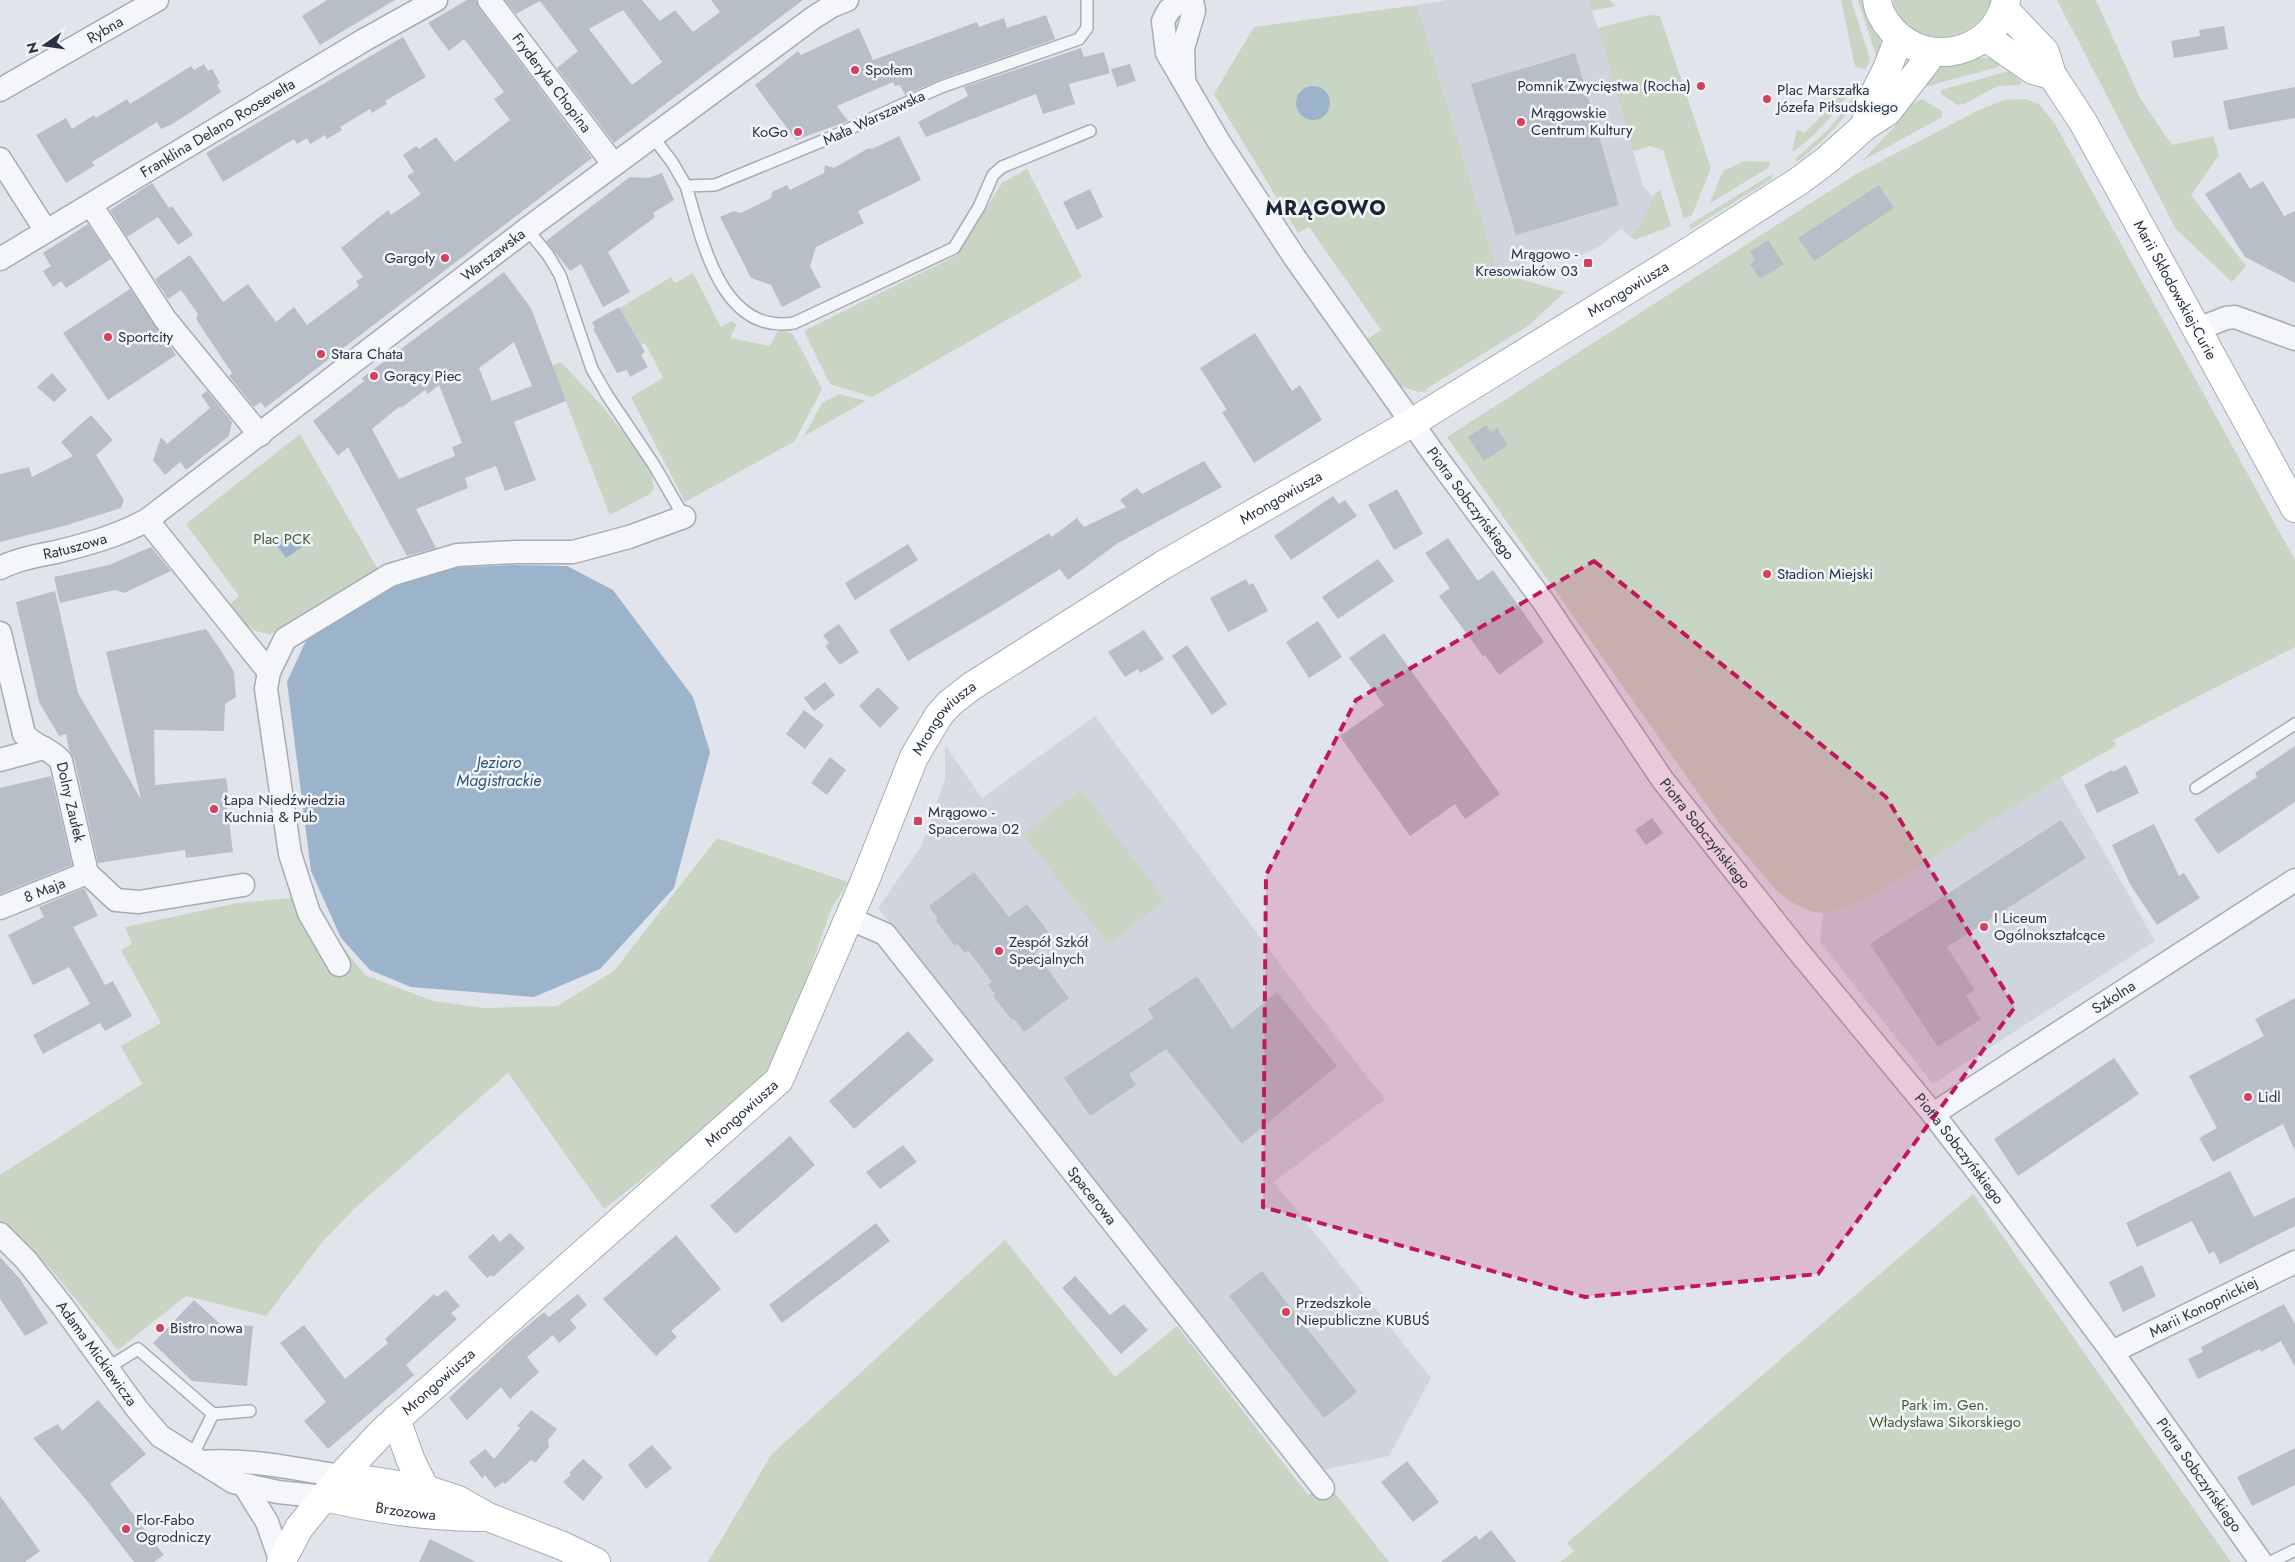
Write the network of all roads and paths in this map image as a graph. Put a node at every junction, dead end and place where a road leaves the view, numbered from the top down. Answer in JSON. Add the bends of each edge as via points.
{"nodes":[{"id":1,"x":157,"y":0,"type":"edge"},
{"id":2,"x":436,"y":0,"type":"edge"},
{"id":3,"x":489,"y":0,"type":"edge"},
{"id":4,"x":847,"y":0,"type":"edge"},
{"id":5,"x":1087,"y":0,"type":"edge"},
{"id":6,"x":1181,"y":0,"type":"edge"},
{"id":7,"x":1192,"y":0,"type":"edge"},
{"id":8,"x":1877,"y":0,"type":"edge"},
{"id":9,"x":2005,"y":5,"type":"edge"},
{"id":10,"x":1985,"y":37,"type":"junction"},
{"id":11,"x":1899,"y":38,"type":"junction"},
{"id":12,"x":1930,"y":52,"type":"junction"},
{"id":13,"x":2052,"y":75,"type":"junction"},
{"id":14,"x":1184,"y":80,"type":"junction"},
{"id":15,"x":0,"y":90,"type":"edge"},
{"id":16,"x":1865,"y":126,"type":"junction"},
{"id":17,"x":1090,"y":130,"type":"dead end"},
{"id":18,"x":653,"y":137,"type":"junction"},
{"id":19,"x":0,"y":159,"type":"edge"},
{"id":20,"x":614,"y":165,"type":"junction"},
{"id":21,"x":686,"y":186,"type":"junction"},
{"id":22,"x":91,"y":205,"type":"junction"},
{"id":23,"x":527,"y":229,"type":"junction"},
{"id":24,"x":46,"y":231,"type":"junction"},
{"id":25,"x":0,"y":259,"type":"edge"},
{"id":26,"x":2198,"y":329,"type":"junction"},
{"id":27,"x":2295,"y":339,"type":"edge"},
{"id":28,"x":1413,"y":422,"type":"junction"},
{"id":29,"x":260,"y":435,"type":"junction"},
{"id":30,"x":2295,"y":508,"type":"edge"},
{"id":31,"x":684,"y":516,"type":"joint"},
{"id":32,"x":147,"y":520,"type":"junction"},
{"id":33,"x":0,"y":568,"type":"edge"},
{"id":34,"x":0,"y":633,"type":"edge"},
{"id":35,"x":268,"y":672,"type":"junction"},
{"id":36,"x":2295,"y":724,"type":"edge"},
{"id":37,"x":44,"y":748,"type":"junction"},
{"id":38,"x":0,"y":760,"type":"edge"},
{"id":39,"x":2196,"y":788,"type":"dead end"},
{"id":40,"x":87,"y":873,"type":"junction"},
{"id":41,"x":2295,"y":880,"type":"edge"},
{"id":42,"x":243,"y":885,"type":"dead end"},
{"id":43,"x":0,"y":908,"type":"edge"},
{"id":44,"x":848,"y":918,"type":"junction"},
{"id":45,"x":339,"y":965,"type":"dead end"},
{"id":46,"x":1933,"y":1114,"type":"junction"},
{"id":47,"x":0,"y":1234,"type":"edge"},
{"id":48,"x":2295,"y":1262,"type":"edge"},
{"id":49,"x":2112,"y":1352,"type":"junction"},
{"id":50,"x":106,"y":1369,"type":"junction"},
{"id":51,"x":250,"y":1411,"type":"dead end"},
{"id":52,"x":213,"y":1414,"type":"junction"},
{"id":53,"x":396,"y":1419,"type":"junction"},
{"id":54,"x":196,"y":1460,"type":"junction"},
{"id":55,"x":341,"y":1476,"type":"junction"},
{"id":56,"x":244,"y":1485,"type":"junction"},
{"id":57,"x":1323,"y":1488,"type":"dead end"},
{"id":58,"x":425,"y":1489,"type":"junction"},
{"id":59,"x":325,"y":1497,"type":"junction"},
{"id":60,"x":488,"y":1517,"type":"junction"},
{"id":61,"x":2295,"y":1550,"type":"edge"},
{"id":62,"x":281,"y":1562,"type":"edge"},
{"id":63,"x":596,"y":1562,"type":"edge"},
{"id":64,"x":2261,"y":1562,"type":"edge"},
{"id":65,"x":2270,"y":1562,"type":"edge"}],
"edges":[{"from":1,"to":15,"type":"street","name":"Rybna"},
{"from":2,"to":22,"type":"street","name":"Franklina Delano Roosevelta"},
{"from":3,"to":20,"type":"street","name":"Fryderyka Chopina"},
{"from":4,"to":18,"type":"street","name":"Warszawska","via":[[813,18]]},
{"from":5,"to":21,"type":"lane","name":"Mała Warszawska","via":[[1086,28],[1078,39],[941,87],[715,185]]},
{"from":6,"to":14,"type":"street","name":"Piotra Sobczyńskiego","via":[[1169,10],[1163,21],[1167,53]]},
{"from":7,"to":14,"type":"street","name":"Piotra Sobczyńskiego","via":[[1194,11],[1184,48]]},
{"from":8,"to":11,"type":"street","via":[[1886,23]]},
{"from":9,"to":10,"type":"street"},
{"from":9,"to":13,"type":"street","name":"Marii Skłodowskiej-Curie","via":[[2045,52]]},
{"from":10,"to":12,"type":"street","via":[[1950,53]]},
{"from":10,"to":13,"type":"street","via":[[2033,70]]},
{"from":11,"to":12,"type":"street"},
{"from":11,"to":16,"type":"street","via":[[1872,99]]},
{"from":12,"to":16,"type":"street","name":"Mrongowiusza","via":[[1888,112]]},
{"from":13,"to":26,"type":"street","name":"Marii Skłodowskiej-Curie","via":[[2083,122]]},
{"from":14,"to":28,"type":"street","name":"Piotra Sobczyńskiego","via":[[1218,142],[1270,220]]},
{"from":16,"to":28,"type":"street","name":"Mrongowiusza","via":[[1799,181]]},
{"from":17,"to":21,"type":"lane","via":[[1002,167],[993,175],[979,207],[954,248],[794,323],[780,325],[754,318],[732,302],[698,231]]},
{"from":18,"to":20,"type":"street","name":"Warszawska"},
{"from":18,"to":21,"type":"lane"},
{"from":19,"to":24,"type":"street"},
{"from":20,"to":23,"type":"street","name":"Warszawska"},
{"from":22,"to":24,"type":"street","name":"Franklina Delano Roosevelta"},
{"from":22,"to":29,"type":"street","via":[[166,319]]},
{"from":23,"to":29,"type":"street","name":"Warszawska"},
{"from":23,"to":31,"type":"lane","via":[[560,275],[592,369]]},
{"from":24,"to":25,"type":"street","name":"Franklina Delano Roosevelta"},
{"from":26,"to":27,"type":"street","via":[[2235,317]]},
{"from":26,"to":30,"type":"street","name":"Marii Skłodowskiej-Curie"},
{"from":28,"to":44,"type":"street","name":"Mrongowiusza","via":[[1163,565],[950,703],[924,737],[914,757]]},
{"from":28,"to":46,"type":"street","name":"Piotra Sobczyńskiego","via":[[1542,601],[1662,779]]},
{"from":29,"to":32,"type":"street","name":"Warszawska"},
{"from":31,"to":35,"type":"street","via":[[629,537],[573,552],[457,555],[390,575],[285,639]]},
{"from":32,"to":33,"type":"street","name":"Ratuszowa","via":[[124,533]]},
{"from":32,"to":35,"type":"street"},
{"from":34,"to":37,"type":"street","name":"Dolny Zaułek","via":[[24,734],[31,742]]},
{"from":35,"to":45,"type":"street","via":[[266,689],[290,854],[309,913]]},
{"from":36,"to":39,"type":"lane"},
{"from":37,"to":38,"type":"street"},
{"from":37,"to":40,"type":"street","name":"Dolny Zaułek","via":[[61,761]]},
{"from":40,"to":42,"type":"street","via":[[116,900],[139,902]]},
{"from":40,"to":43,"type":"street","name":"8 Maja"},
{"from":41,"to":46,"type":"street","name":"Szkolna"},
{"from":44,"to":53,"type":"street","name":"Mrongowiusza","via":[[778,1080]]},
{"from":44,"to":57,"type":"street","name":"Spacerowa","via":[[885,934]]},
{"from":46,"to":49,"type":"street","name":"Piotra Sobczyńskiego"},
{"from":47,"to":50,"type":"street","name":"Adama Mickiewicza","via":[[26,1260],[63,1307]]},
{"from":48,"to":49,"type":"street","name":"Marii Konopnickiej"},
{"from":49,"to":64,"type":"street","name":"Piotra Sobczyńskiego"},
{"from":50,"to":52,"type":"lane","via":[[138,1350]]},
{"from":50,"to":54,"type":"street","name":"Adama Mickiewicza","via":[[160,1436]]},
{"from":51,"to":52,"type":"lane"},
{"from":52,"to":54,"type":"lane"},
{"from":53,"to":55,"type":"street","name":"Mrongowiusza"},
{"from":53,"to":58,"type":"street"},
{"from":54,"to":55,"type":"street","via":[[271,1465]]},
{"from":54,"to":56,"type":"street","name":"Adama Mickiewicza","via":[[227,1479]]},
{"from":55,"to":58,"type":"street","name":"Brzozowa"},
{"from":55,"to":59,"type":"street","name":"Mrongowiusza"},
{"from":56,"to":59,"type":"street","name":"Adama Mickiewicza"},
{"from":56,"to":62,"type":"street","via":[[267,1522]]},
{"from":58,"to":60,"type":"street","name":"Brzozowa","via":[[458,1500]]},
{"from":59,"to":60,"type":"street","name":"Brzozowa","via":[[377,1509]]},
{"from":59,"to":62,"type":"street","name":"Mrongowiusza","via":[[299,1528]]},
{"from":60,"to":63,"type":"street","name":"Brzozowa"},
{"from":61,"to":65,"type":"lane"}]}
